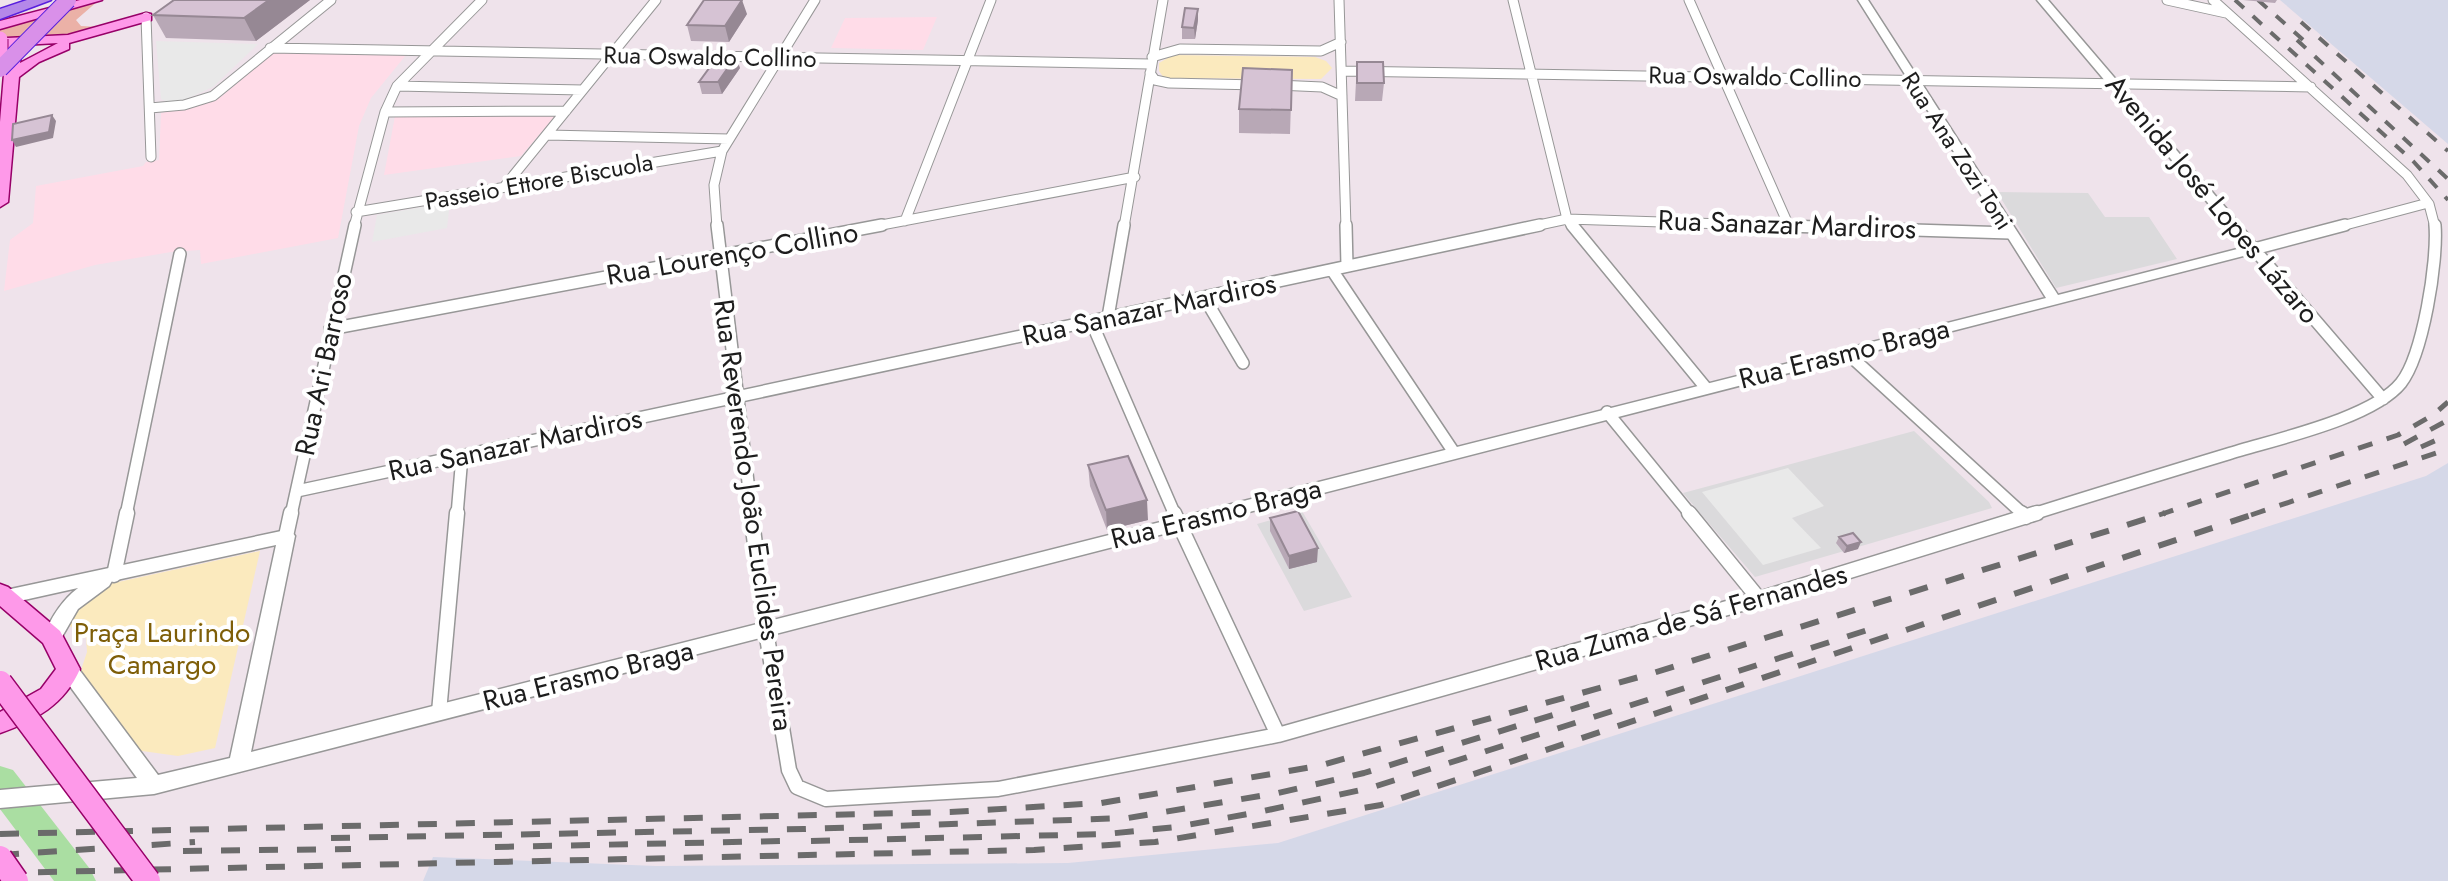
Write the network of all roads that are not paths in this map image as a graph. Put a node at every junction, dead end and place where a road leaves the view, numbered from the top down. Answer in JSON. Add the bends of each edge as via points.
{"nodes":[{"id":1,"x":97,"y":0,"type":"edge"},
{"id":2,"x":331,"y":0,"type":"edge"},
{"id":3,"x":482,"y":0,"type":"edge"},
{"id":4,"x":656,"y":0,"type":"edge"},
{"id":5,"x":815,"y":0,"type":"edge"},
{"id":6,"x":991,"y":0,"type":"edge"},
{"id":7,"x":1163,"y":0,"type":"edge"},
{"id":8,"x":1339,"y":0,"type":"edge"},
{"id":9,"x":1513,"y":0,"type":"edge"},
{"id":10,"x":1689,"y":0,"type":"edge"},
{"id":11,"x":1863,"y":0,"type":"edge"},
{"id":12,"x":2042,"y":0,"type":"edge"},
{"id":13,"x":2167,"y":0,"type":"edge"},
{"id":14,"x":2213,"y":0,"type":"edge"},
{"id":15,"x":56,"y":4,"type":"edge"},
{"id":16,"x":0,"y":14,"type":"edge"},
{"id":17,"x":2229,"y":14,"type":"junction"},
{"id":18,"x":146,"y":17,"type":"junction"},
{"id":19,"x":0,"y":25,"type":"edge"},
{"id":20,"x":114,"y":26,"type":"junction"},
{"id":21,"x":1155,"y":38,"type":"junction"},
{"id":22,"x":5,"y":41,"type":"edge"},
{"id":23,"x":1341,"y":42,"type":"junction"},
{"id":24,"x":270,"y":48,"type":"junction"},
{"id":25,"x":1180,"y":49,"type":"junction"},
{"id":26,"x":1313,"y":51,"type":"junction"},
{"id":27,"x":430,"y":52,"type":"junction"},
{"id":28,"x":611,"y":55,"type":"junction"},
{"id":29,"x":0,"y":58,"type":"edge"},
{"id":30,"x":782,"y":58,"type":"junction"},
{"id":31,"x":967,"y":60,"type":"junction"},
{"id":32,"x":1151,"y":65,"type":"junction"},
{"id":33,"x":1343,"y":70,"type":"junction"},
{"id":34,"x":6,"y":72,"type":"edge"},
{"id":35,"x":1531,"y":73,"type":"junction"},
{"id":36,"x":1724,"y":75,"type":"junction"},
{"id":37,"x":1911,"y":80,"type":"junction"},
{"id":38,"x":1169,"y":83,"type":"junction"},
{"id":39,"x":2114,"y":83,"type":"junction"},
{"id":40,"x":397,"y":86,"type":"junction"},
{"id":41,"x":1314,"y":86,"type":"junction"},
{"id":42,"x":2311,"y":87,"type":"junction"},
{"id":43,"x":1147,"y":89,"type":"junction"},
{"id":44,"x":583,"y":90,"type":"junction"},
{"id":45,"x":1342,"y":96,"type":"junction"},
{"id":46,"x":150,"y":108,"type":"junction"},
{"id":47,"x":566,"y":111,"type":"junction"},
{"id":48,"x":385,"y":112,"type":"junction"},
{"id":49,"x":547,"y":135,"type":"junction"},
{"id":50,"x":729,"y":139,"type":"junction"},
{"id":51,"x":722,"y":151,"type":"junction"},
{"id":52,"x":151,"y":157,"type":"dead end"},
{"id":53,"x":1135,"y":177,"type":"junction"},
{"id":54,"x":504,"y":187,"type":"junction"},
{"id":55,"x":0,"y":202,"type":"edge"},
{"id":56,"x":2428,"y":203,"type":"junction"},
{"id":57,"x":356,"y":212,"type":"junction"},
{"id":58,"x":1567,"y":219,"type":"junction"},
{"id":59,"x":905,"y":221,"type":"junction"},
{"id":60,"x":1788,"y":224,"type":"junction"},
{"id":61,"x":2010,"y":233,"type":"junction"},
{"id":62,"x":2254,"y":249,"type":"junction"},
{"id":63,"x":180,"y":254,"type":"dead end"},
{"id":64,"x":719,"y":254,"type":"junction"},
{"id":65,"x":1347,"y":266,"type":"junction"},
{"id":66,"x":1332,"y":270,"type":"junction"},
{"id":67,"x":1204,"y":297,"type":"junction"},
{"id":68,"x":2054,"y":299,"type":"junction"},
{"id":69,"x":1108,"y":317,"type":"junction"},
{"id":70,"x":1091,"y":321,"type":"junction"},
{"id":71,"x":330,"y":329,"type":"junction"},
{"id":72,"x":1847,"y":353,"type":"junction"},
{"id":73,"x":1243,"y":363,"type":"dead end"},
{"id":74,"x":1706,"y":388,"type":"junction"},
{"id":75,"x":738,"y":396,"type":"junction"},
{"id":76,"x":2383,"y":399,"type":"junction"},
{"id":77,"x":1607,"y":412,"type":"junction"},
{"id":78,"x":1453,"y":451,"type":"junction"},
{"id":79,"x":462,"y":456,"type":"junction"},
{"id":80,"x":297,"y":491,"type":"junction"},
{"id":81,"x":2026,"y":517,"type":"junction"},
{"id":82,"x":1179,"y":524,"type":"junction"},
{"id":83,"x":286,"y":536,"type":"junction"},
{"id":84,"x":114,"y":575,"type":"junction"},
{"id":85,"x":3,"y":595,"type":"edge"},
{"id":86,"x":1759,"y":599,"type":"junction"},
{"id":87,"x":766,"y":631,"type":"junction"},
{"id":88,"x":52,"y":637,"type":"junction"},
{"id":89,"x":68,"y":669,"type":"junction"},
{"id":90,"x":0,"y":683,"type":"edge"},
{"id":91,"x":439,"y":712,"type":"junction"},
{"id":92,"x":0,"y":723,"type":"edge"},
{"id":93,"x":1278,"y":735,"type":"junction"},
{"id":94,"x":239,"y":764,"type":"junction"},
{"id":95,"x":789,"y":770,"type":"joint"},
{"id":96,"x":154,"y":785,"type":"junction"},
{"id":97,"x":0,"y":799,"type":"edge"},
{"id":98,"x":0,"y":858,"type":"edge"},
{"id":99,"x":16,"y":881,"type":"edge"},
{"id":100,"x":148,"y":881,"type":"edge"}],
"edges":[{"from":1,"to":15,"type":"main road"},
{"from":1,"to":20,"type":"main road","via":[[76,21]]},
{"from":2,"to":24,"type":"street"},
{"from":3,"to":27,"type":"street","name":"Rua Ari Barroso"},
{"from":4,"to":28,"type":"street"},
{"from":5,"to":30,"type":"street","name":"Rua Reverendo João Euclides Pereira"},
{"from":6,"to":31,"type":"street"},
{"from":7,"to":21,"type":"street"},
{"from":8,"to":23,"type":"street"},
{"from":9,"to":35,"type":"street"},
{"from":10,"to":36,"type":"street"},
{"from":11,"to":37,"type":"street","name":"Rua Ana Zozi Toni"},
{"from":12,"to":39,"type":"street","name":"Avenida José Lopes Lázaro"},
{"from":13,"to":17,"type":"street"},
{"from":14,"to":17,"type":"street"},
{"from":15,"to":16,"type":"highway"},
{"from":15,"to":19,"type":"main road"},
{"from":15,"to":34,"type":"highway","bridge":true},
{"from":17,"to":42,"type":"street"},
{"from":18,"to":20,"type":"main road"},
{"from":18,"to":34,"type":"main road"},
{"from":18,"to":46,"type":"street"},
{"from":20,"to":22,"type":"main road","via":[[54,42]]},
{"from":21,"to":25,"type":"street"},
{"from":21,"to":32,"type":"street"},
{"from":22,"to":29,"type":"main road","bridge":true},
{"from":22,"to":34,"type":"main road"},
{"from":23,"to":26,"type":"street"},
{"from":23,"to":33,"type":"street"},
{"from":24,"to":27,"type":"street","name":"Rua Oswaldo Collino"},
{"from":24,"to":46,"type":"street","via":[[213,96]]},
{"from":25,"to":26,"type":"street"},
{"from":25,"to":32,"type":"street"},
{"from":26,"to":33,"type":"street"},
{"from":27,"to":28,"type":"street","name":"Rua Oswaldo Collino"},
{"from":27,"to":40,"type":"street","name":"Rua Ari Barroso"},
{"from":28,"to":30,"type":"street","name":"Rua Oswaldo Collino"},
{"from":28,"to":44,"type":"street"},
{"from":30,"to":31,"type":"street","name":"Rua Oswaldo Collino"},
{"from":30,"to":50,"type":"street","name":"Rua Reverendo João Euclides Pereira"},
{"from":31,"to":32,"type":"street","name":"Rua Oswaldo Collino"},
{"from":31,"to":59,"type":"street"},
{"from":32,"to":38,"type":"street","name":"Rua Oswaldo Collino","via":[[1155,80]]},
{"from":32,"to":43,"type":"street"},
{"from":33,"to":35,"type":"street","name":"Rua Oswaldo Collino"},
{"from":33,"to":41,"type":"street","name":"Rua Oswaldo Collino"},
{"from":33,"to":45,"type":"street"},
{"from":34,"to":55,"type":"main road"},
{"from":35,"to":36,"type":"street","name":"Rua Oswaldo Collino"},
{"from":35,"to":58,"type":"street"},
{"from":36,"to":37,"type":"street","name":"Rua Oswaldo Collino"},
{"from":36,"to":60,"type":"street"},
{"from":37,"to":39,"type":"street","name":"Rua Oswaldo Collino"},
{"from":37,"to":61,"type":"street","name":"Rua Ana Zozi Toni"},
{"from":38,"to":41,"type":"street","name":"Rua Oswaldo Collino"},
{"from":38,"to":43,"type":"street","name":"Rua Oswaldo Collino"},
{"from":39,"to":42,"type":"street","name":"Rua Oswaldo Collino"},
{"from":39,"to":62,"type":"street","name":"Avenida José Lopes Lázaro"},
{"from":40,"to":44,"type":"street"},
{"from":40,"to":48,"type":"street","name":"Rua Ari Barroso"},
{"from":41,"to":45,"type":"street","name":"Rua Oswaldo Collino"},
{"from":42,"to":56,"type":"street","via":[[2407,175]]},
{"from":43,"to":53,"type":"street"},
{"from":44,"to":47,"type":"street"},
{"from":45,"to":65,"type":"street"},
{"from":46,"to":52,"type":"street"},
{"from":47,"to":48,"type":"street"},
{"from":47,"to":49,"type":"street"},
{"from":48,"to":57,"type":"street","name":"Rua Ari Barroso"},
{"from":49,"to":50,"type":"street"},
{"from":49,"to":54,"type":"street"},
{"from":50,"to":51,"type":"street","name":"Rua Reverendo João Euclides Pereira"},
{"from":51,"to":54,"type":"street","name":"Passeio Ettore Biscuola"},
{"from":51,"to":64,"type":"street","name":"Rua Reverendo João Euclides Pereira","via":[[714,185]]},
{"from":53,"to":59,"type":"street","name":"Rua Lourenço Collino"},
{"from":53,"to":69,"type":"street"},
{"from":54,"to":57,"type":"street","name":"Passeio Ettore Biscuola"},
{"from":56,"to":62,"type":"street","name":"Rua Erasmo Braga"},
{"from":56,"to":76,"type":"street","name":"Rua Zuma de Sá Fernandes","via":[[2437,239],[2419,343],[2411,370]]},
{"from":57,"to":71,"type":"street","name":"Rua Ari Barroso"},
{"from":58,"to":60,"type":"street","name":"Rua Sanazar Mardiros"},
{"from":58,"to":65,"type":"street","name":"Rua Sanazar Mardiros"},
{"from":58,"to":74,"type":"street"},
{"from":59,"to":64,"type":"street","name":"Rua Lourenço Collino"},
{"from":60,"to":61,"type":"street","name":"Rua Sanazar Mardiros"},
{"from":61,"to":68,"type":"street","name":"Rua Ana Zozi Toni"},
{"from":62,"to":68,"type":"street","name":"Rua Erasmo Braga"},
{"from":62,"to":76,"type":"street","name":"Avenida José Lopes Lázaro"},
{"from":63,"to":84,"type":"street"},
{"from":64,"to":71,"type":"street","name":"Rua Lourenço Collino"},
{"from":64,"to":75,"type":"street","name":"Rua Reverendo João Euclides Pereira"},
{"from":65,"to":66,"type":"street","name":"Rua Sanazar Mardiros"},
{"from":66,"to":67,"type":"street","name":"Rua Sanazar Mardiros"},
{"from":66,"to":78,"type":"street"},
{"from":67,"to":69,"type":"street","name":"Rua Sanazar Mardiros"},
{"from":67,"to":73,"type":"street"},
{"from":68,"to":72,"type":"street","name":"Rua Erasmo Braga"},
{"from":69,"to":70,"type":"street","name":"Rua Sanazar Mardiros"},
{"from":70,"to":75,"type":"street","name":"Rua Sanazar Mardiros"},
{"from":70,"to":82,"type":"street"},
{"from":71,"to":80,"type":"street","name":"Rua Ari Barroso"},
{"from":72,"to":74,"type":"street","name":"Rua Erasmo Braga"},
{"from":72,"to":81,"type":"street"},
{"from":74,"to":77,"type":"street","name":"Rua Erasmo Braga"},
{"from":75,"to":79,"type":"street","name":"Rua Sanazar Mardiros"},
{"from":75,"to":87,"type":"street","name":"Rua Reverendo João Euclides Pereira"},
{"from":76,"to":81,"type":"street","name":"Rua Zuma de Sá Fernandes","via":[[2339,419]]},
{"from":77,"to":78,"type":"street","name":"Rua Erasmo Braga"},
{"from":77,"to":86,"type":"street"},
{"from":78,"to":82,"type":"street","name":"Rua Erasmo Braga"},
{"from":79,"to":80,"type":"street","name":"Rua Sanazar Mardiros"},
{"from":79,"to":91,"type":"street"},
{"from":80,"to":83,"type":"street","name":"Rua Ari Barroso"},
{"from":81,"to":86,"type":"street","name":"Rua Zuma de Sá Fernandes"},
{"from":82,"to":87,"type":"street","name":"Rua Erasmo Braga"},
{"from":82,"to":93,"type":"street"},
{"from":83,"to":84,"type":"street"},
{"from":83,"to":94,"type":"street","name":"Rua Ari Barroso"},
{"from":84,"to":85,"type":"street"},
{"from":84,"to":88,"type":"street","via":[[70,605]]},
{"from":85,"to":88,"type":"main road"},
{"from":86,"to":93,"type":"street","name":"Rua Zuma de Sá Fernandes"},
{"from":87,"to":91,"type":"street","name":"Rua Erasmo Braga"},
{"from":87,"to":95,"type":"street","name":"Rua Reverendo João Euclides Pereira"},
{"from":88,"to":89,"type":"main road"},
{"from":89,"to":92,"type":"main road","via":[[49,697]]},
{"from":89,"to":96,"type":"street"},
{"from":90,"to":100,"type":"main road","bridge":true},
{"from":91,"to":94,"type":"street","name":"Rua Erasmo Braga"},
{"from":93,"to":95,"type":"street","name":"Rua Zuma de Sá Fernandes","via":[[998,789],[826,799],[797,787]]},
{"from":94,"to":96,"type":"street","name":"Rua Erasmo Braga"},
{"from":96,"to":97,"type":"street","name":"Rua Erasmo Braga"},
{"from":98,"to":99,"type":"main road","bridge":true}]}
